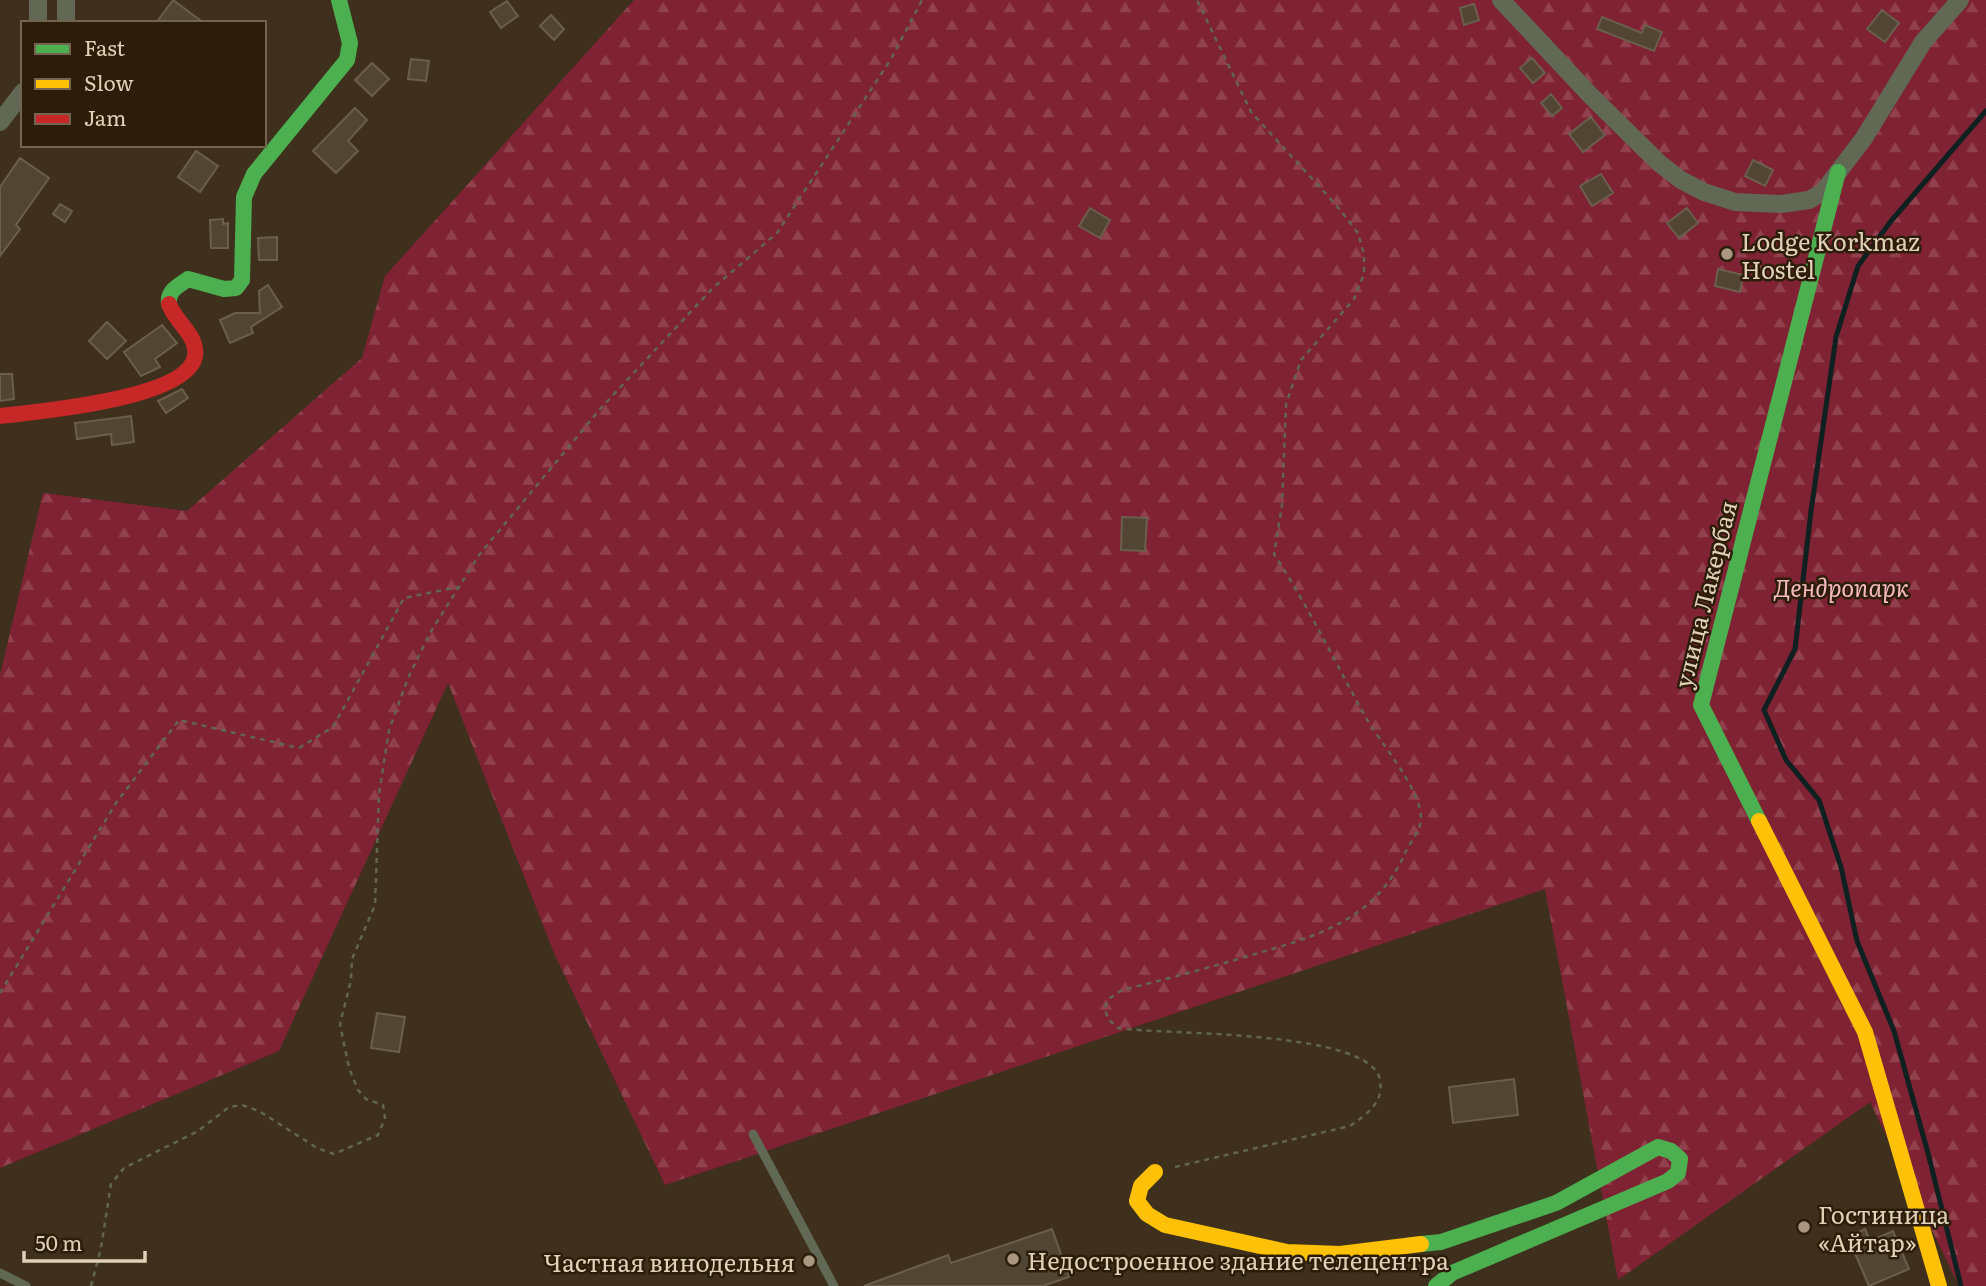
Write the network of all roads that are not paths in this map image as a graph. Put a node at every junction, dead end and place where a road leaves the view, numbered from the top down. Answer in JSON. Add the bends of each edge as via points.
{"nodes":[{"id":1,"x":37,"y":0,"type":"edge"},
{"id":2,"x":66,"y":0,"type":"edge"},
{"id":3,"x":340,"y":0,"type":"edge"},
{"id":4,"x":1501,"y":0,"type":"edge"},
{"id":5,"x":1960,"y":0,"type":"edge"},
{"id":6,"x":38,"y":21,"type":"edge"},
{"id":7,"x":65,"y":21,"type":"edge"},
{"id":8,"x":21,"y":95,"type":"edge"},
{"id":9,"x":0,"y":122,"type":"edge"},
{"id":10,"x":1838,"y":172,"type":"junction"},
{"id":11,"x":0,"y":416,"type":"edge"},
{"id":12,"x":752,"y":1134,"type":"dead end"},
{"id":13,"x":1155,"y":1172,"type":"road end"},
{"id":14,"x":0,"y":1273,"type":"edge"},
{"id":15,"x":26,"y":1286,"type":"edge"},
{"id":16,"x":834,"y":1286,"type":"edge"},
{"id":17,"x":1436,"y":1286,"type":"edge"},
{"id":18,"x":1938,"y":1286,"type":"edge"}],
"edges":[{"from":1,"to":6,"type":"street"},
{"from":2,"to":7,"type":"street"},
{"from":3,"to":11,"type":"street","via":[[350,43],[347,60],[254,174],[244,197],[242,281],[236,288],[224,289],[188,279],[174,286],[167,298],[195,346],[188,368],[148,392],[111,404]]},
{"from":4,"to":10,"type":"street","via":[[1659,163],[1704,192],[1735,202],[1809,200],[1823,192]]},
{"from":5,"to":10,"type":"street","name":"улица Лакербая","via":[[1923,42]]},
{"from":8,"to":9,"type":"street"},
{"from":10,"to":18,"type":"street","name":"улица Лакербая","via":[[1701,705],[1865,1032]]},
{"from":12,"to":16,"type":"lane"},
{"from":13,"to":17,"type":"street","via":[[1140,1186],[1137,1201],[1165,1225],[1287,1252],[1340,1254],[1441,1242],[1556,1203],[1658,1147],[1680,1159],[1678,1173],[1668,1181],[1452,1273]]},
{"from":14,"to":15,"type":"lane"}]}
